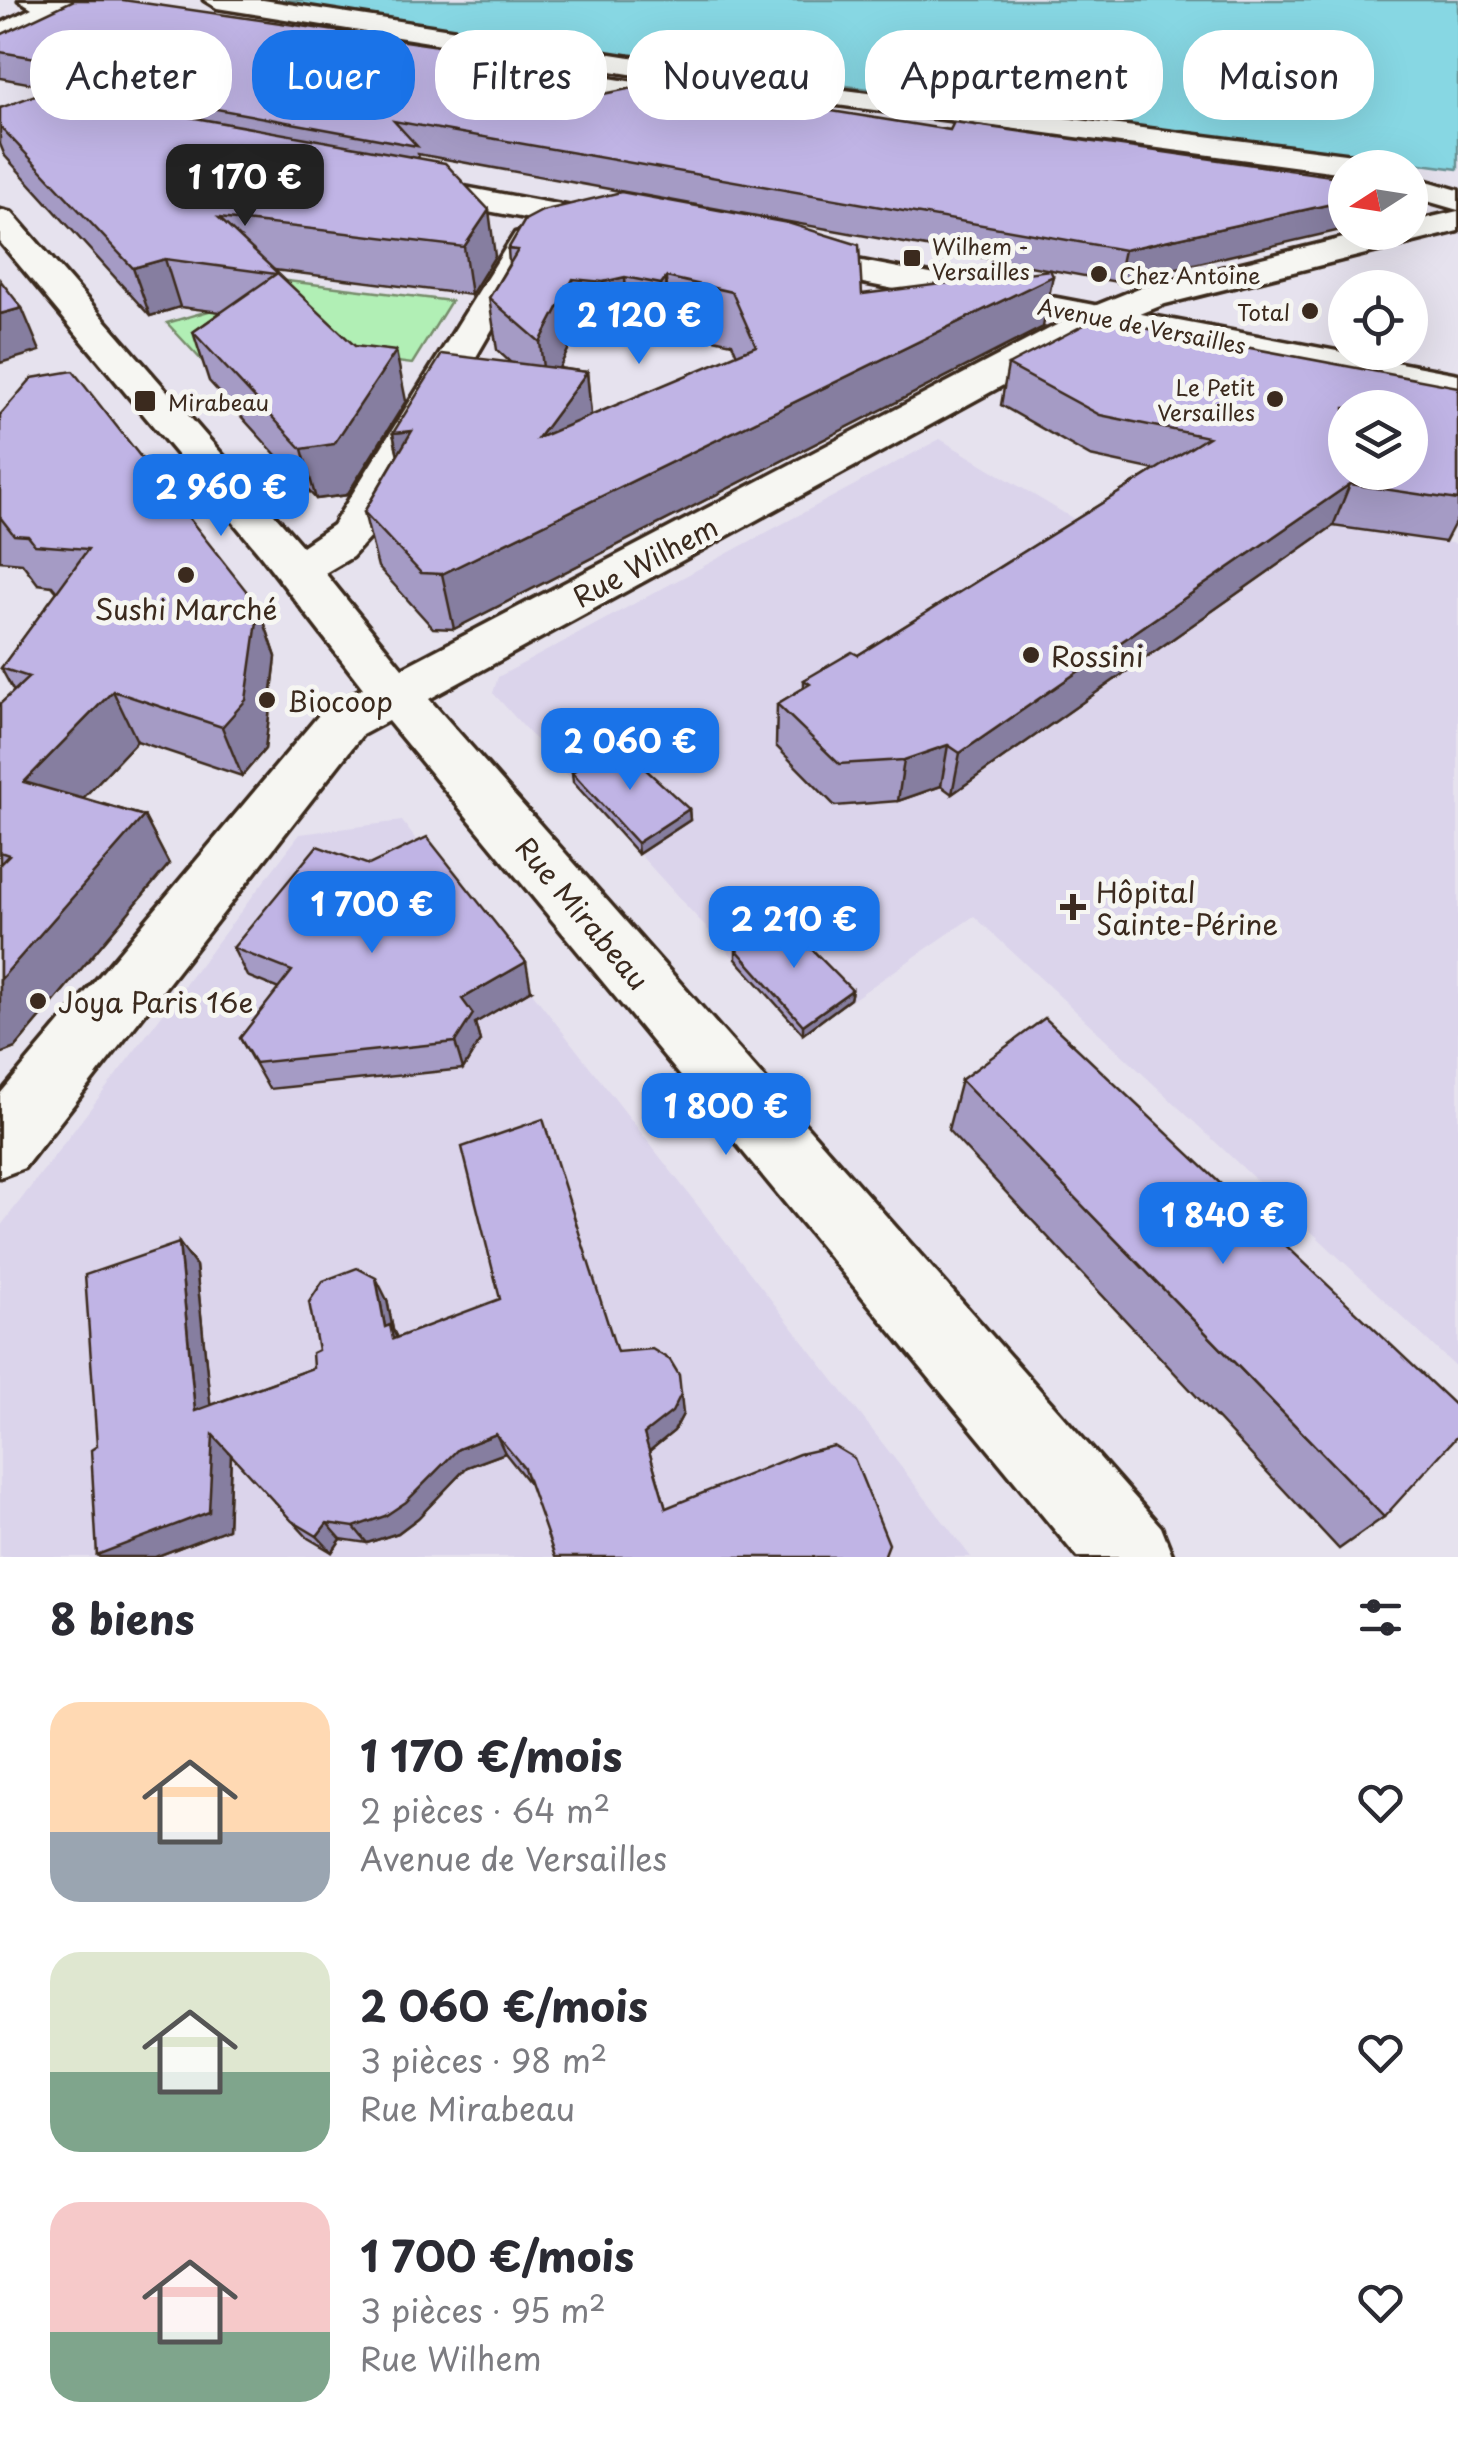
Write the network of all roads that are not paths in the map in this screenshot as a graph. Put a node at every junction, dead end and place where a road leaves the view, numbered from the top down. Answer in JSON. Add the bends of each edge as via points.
{"nodes":[{"id":1,"x":54,"y":1,"type":"edge"},
{"id":2,"x":208,"y":12,"type":"edge"},
{"id":3,"x":146,"y":17,"type":"edge"},
{"id":4,"x":0,"y":34,"type":"edge"},
{"id":5,"x":865,"y":99,"type":"edge"},
{"id":6,"x":1010,"y":120,"type":"edge"},
{"id":7,"x":1014,"y":120,"type":"edge"},
{"id":8,"x":1328,"y":161,"type":"edge"},
{"id":9,"x":1132,"y":165,"type":"edge"},
{"id":10,"x":1328,"y":172,"type":"edge"},
{"id":11,"x":1428,"y":175,"type":"edge"},
{"id":12,"x":365,"y":178,"type":"edge"},
{"id":13,"x":1458,"y":180,"type":"edge"},
{"id":14,"x":1428,"y":191,"type":"edge"},
{"id":15,"x":1458,"y":200,"type":"edge"},
{"id":16,"x":1428,"y":209,"type":"edge"},
{"id":17,"x":544,"y":212,"type":"junction"},
{"id":18,"x":1458,"y":213,"type":"edge"},
{"id":19,"x":0,"y":220,"type":"edge"},
{"id":20,"x":1458,"y":221,"type":"edge"},
{"id":21,"x":638,"y":230,"type":"edge"},
{"id":22,"x":752,"y":251,"type":"edge"},
{"id":23,"x":1100,"y":317,"type":"junction"},
{"id":24,"x":100,"y":337,"type":"junction"},
{"id":25,"x":70,"y":373,"type":"edge"},
{"id":26,"x":1458,"y":386,"type":"edge"},
{"id":27,"x":296,"y":570,"type":"junction"},
{"id":28,"x":396,"y":695,"type":"junction"},
{"id":29,"x":3,"y":1137,"type":"edge"},
{"id":30,"x":1131,"y":1557,"type":"edge"}],
"edges":[{"from":1,"to":3,"type":"street"},
{"from":1,"to":4,"type":"street"},
{"from":2,"to":5,"type":"street"},
{"from":2,"to":9,"type":"street"},
{"from":6,"to":10,"type":"street"},
{"from":7,"to":8,"type":"street"},
{"from":11,"to":13,"type":"street"},
{"from":12,"to":17,"type":"street"},
{"from":14,"to":15,"type":"street"},
{"from":16,"to":18,"type":"street"},
{"from":17,"to":21,"type":"street"},
{"from":17,"to":27,"type":"street","via":[[350,534]]},
{"from":19,"to":24,"type":"street","name":"Rue Mirabeau"},
{"from":20,"to":23,"type":"street","name":"Rue Wilhem","via":[[1152,296]]},
{"from":22,"to":23,"type":"street","name":"Avenue de Versailles"},
{"from":23,"to":26,"type":"street","name":"Avenue de Versailles"},
{"from":23,"to":28,"type":"street","name":"Rue Wilhem"},
{"from":24,"to":25,"type":"street"},
{"from":24,"to":27,"type":"street","name":"Rue Mirabeau"},
{"from":27,"to":28,"type":"street","name":"Rue Mirabeau"},
{"from":28,"to":29,"type":"street","name":"Rue Wilhem","via":[[343,722]]},
{"from":28,"to":30,"type":"street","name":"Rue Mirabeau"}]}
